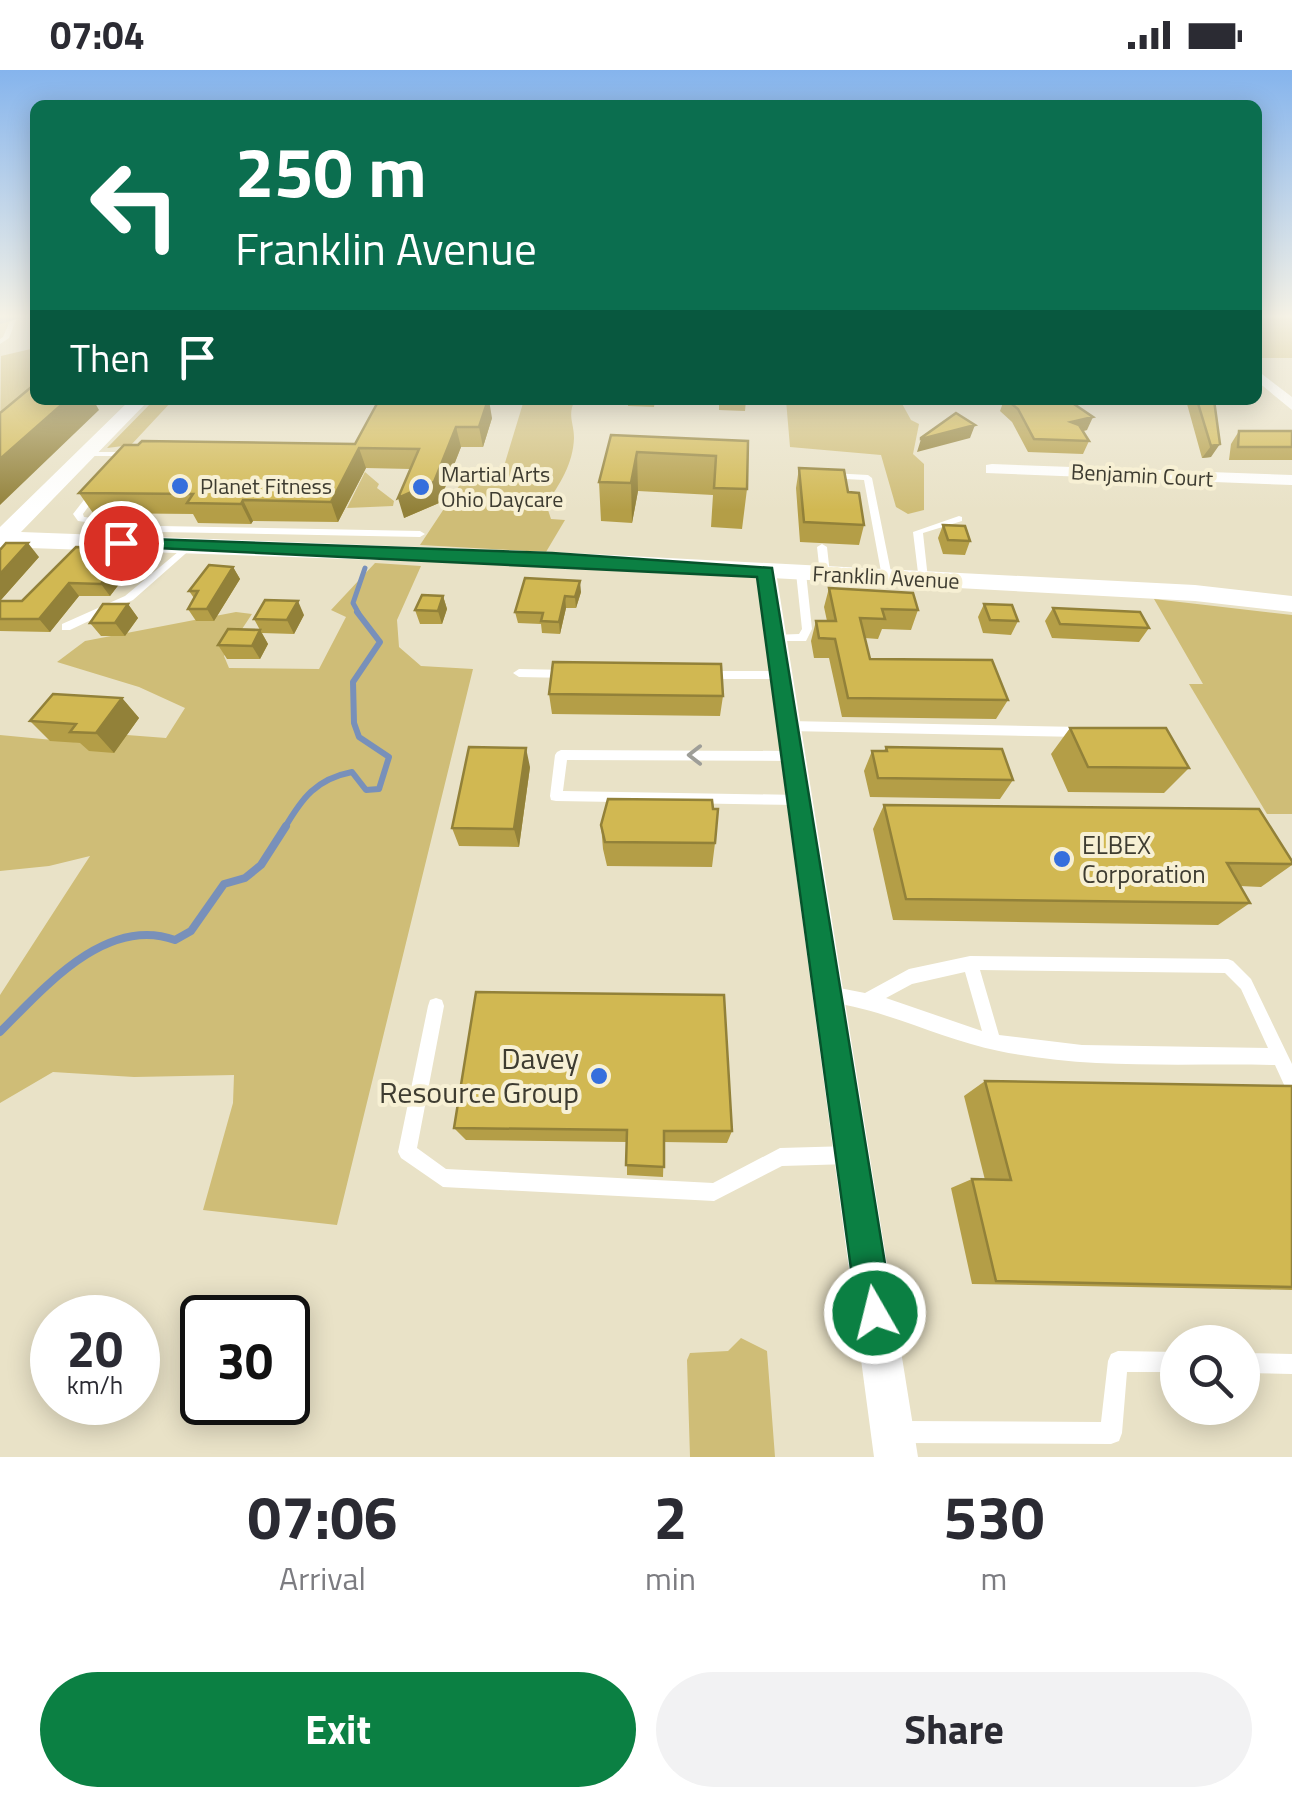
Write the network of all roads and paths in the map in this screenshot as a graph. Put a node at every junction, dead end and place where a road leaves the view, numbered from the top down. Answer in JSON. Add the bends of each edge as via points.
{"nodes":[{"id":1,"x":1262,"y":383,"type":"edge"},
{"id":2,"x":135,"y":405,"type":"edge"},
{"id":3,"x":1292,"y":405,"type":"edge"},
{"id":4,"x":86,"y":454,"type":"junction"},
{"id":5,"x":130,"y":454,"type":"junction"},
{"id":6,"x":146,"y":454,"type":"edge"},
{"id":7,"x":118,"y":467,"type":"edge"},
{"id":8,"x":992,"y":468,"type":"dead end"},
{"id":9,"x":809,"y":476,"type":"edge"},
{"id":10,"x":106,"y":480,"type":"edge"},
{"id":11,"x":1292,"y":480,"type":"edge"},
{"id":12,"x":959,"y":519,"type":"dead end"},
{"id":13,"x":420,"y":534,"type":"dead end"},
{"id":14,"x":0,"y":539,"type":"edge"},
{"id":15,"x":190,"y":545,"type":"junction"},
{"id":16,"x":822,"y":546,"type":"dead end"},
{"id":17,"x":766,"y":572,"type":"junction"},
{"id":18,"x":813,"y":573,"type":"junction"},
{"id":19,"x":887,"y":577,"type":"junction"},
{"id":20,"x":923,"y":580,"type":"junction"},
{"id":21,"x":1292,"y":604,"type":"edge"},
{"id":22,"x":66,"y":627,"type":"dead end"},
{"id":23,"x":776,"y":638,"type":"junction"},
{"id":24,"x":519,"y":673,"type":"dead end"},
{"id":25,"x":575,"y":674,"type":"edge"},
{"id":26,"x":688,"y":675,"type":"edge"},
{"id":27,"x":781,"y":675,"type":"junction"},
{"id":28,"x":1091,"y":732,"type":"edge"},
{"id":29,"x":791,"y":741,"type":"junction"},
{"id":30,"x":799,"y":800,"type":"junction"},
{"id":31,"x":970,"y":963,"type":"junction"},
{"id":32,"x":828,"y":994,"type":"junction"},
{"id":33,"x":870,"y":998,"type":"junction"},
{"id":34,"x":436,"y":1006,"type":"dead end"},
{"id":35,"x":993,"y":1042,"type":"junction"},
{"id":36,"x":1278,"y":1057,"type":"junction"},
{"id":37,"x":1292,"y":1083,"type":"edge"},
{"id":38,"x":852,"y":1155,"type":"junction"},
{"id":39,"x":1160,"y":1362,"type":"edge"},
{"id":40,"x":1260,"y":1364,"type":"edge"},
{"id":41,"x":1292,"y":1364,"type":"edge"},
{"id":42,"x":894,"y":1444,"type":"edge"}],
"edges":[{"from":1,"to":3,"type":"street"},
{"from":2,"to":4,"type":"street"},
{"from":4,"to":5,"type":"lane"},
{"from":4,"to":14,"type":"street"},
{"from":5,"to":6,"type":"lane"},
{"from":5,"to":7,"type":"lane"},
{"from":8,"to":11,"type":"street","name":"Benjamin Court"},
{"from":9,"to":19,"type":"lane","via":[[868,478]]},
{"from":10,"to":13,"type":"lane","via":[[82,505],[81,519],[160,529]]},
{"from":12,"to":20,"type":"lane","via":[[920,529]]},
{"from":14,"to":15,"type":"street","name":"Franklin Avenue"},
{"from":15,"to":17,"type":"street","name":"Franklin Avenue"},
{"from":15,"to":22,"type":"lane","via":[[129,598]]},
{"from":16,"to":18,"type":"lane"},
{"from":17,"to":18,"type":"street","name":"Franklin Avenue"},
{"from":17,"to":23,"type":"street"},
{"from":18,"to":19,"type":"street","name":"Franklin Avenue"},
{"from":18,"to":23,"type":"lane","via":[[802,638]]},
{"from":19,"to":20,"type":"street","name":"Franklin Avenue"},
{"from":20,"to":21,"type":"street","name":"Franklin Avenue"},
{"from":23,"to":27,"type":"street"},
{"from":24,"to":25,"type":"lane"},
{"from":26,"to":27,"type":"lane"},
{"from":27,"to":29,"type":"street"},
{"from":28,"to":29,"type":"lane"},
{"from":29,"to":30,"type":"street"},
{"from":29,"to":30,"type":"lane","one_way":true,"via":[[561,755],[556,796]]},
{"from":30,"to":32,"type":"street"},
{"from":31,"to":33,"type":"lane","via":[[908,976]]},
{"from":31,"to":35,"type":"lane"},
{"from":31,"to":36,"type":"lane","via":[[1228,966],[1246,984]]},
{"from":32,"to":33,"type":"lane"},
{"from":32,"to":38,"type":"street"},
{"from":33,"to":35,"type":"lane"},
{"from":34,"to":38,"type":"lane","via":[[407,1152],[443,1178],[714,1192],[780,1157]]},
{"from":35,"to":36,"type":"lane","via":[[1044,1050]]},
{"from":36,"to":37,"type":"lane"},
{"from":38,"to":42,"type":"street"},
{"from":39,"to":42,"type":"lane","via":[[1118,1362],[1111,1433]]},
{"from":40,"to":41,"type":"lane"}]}
